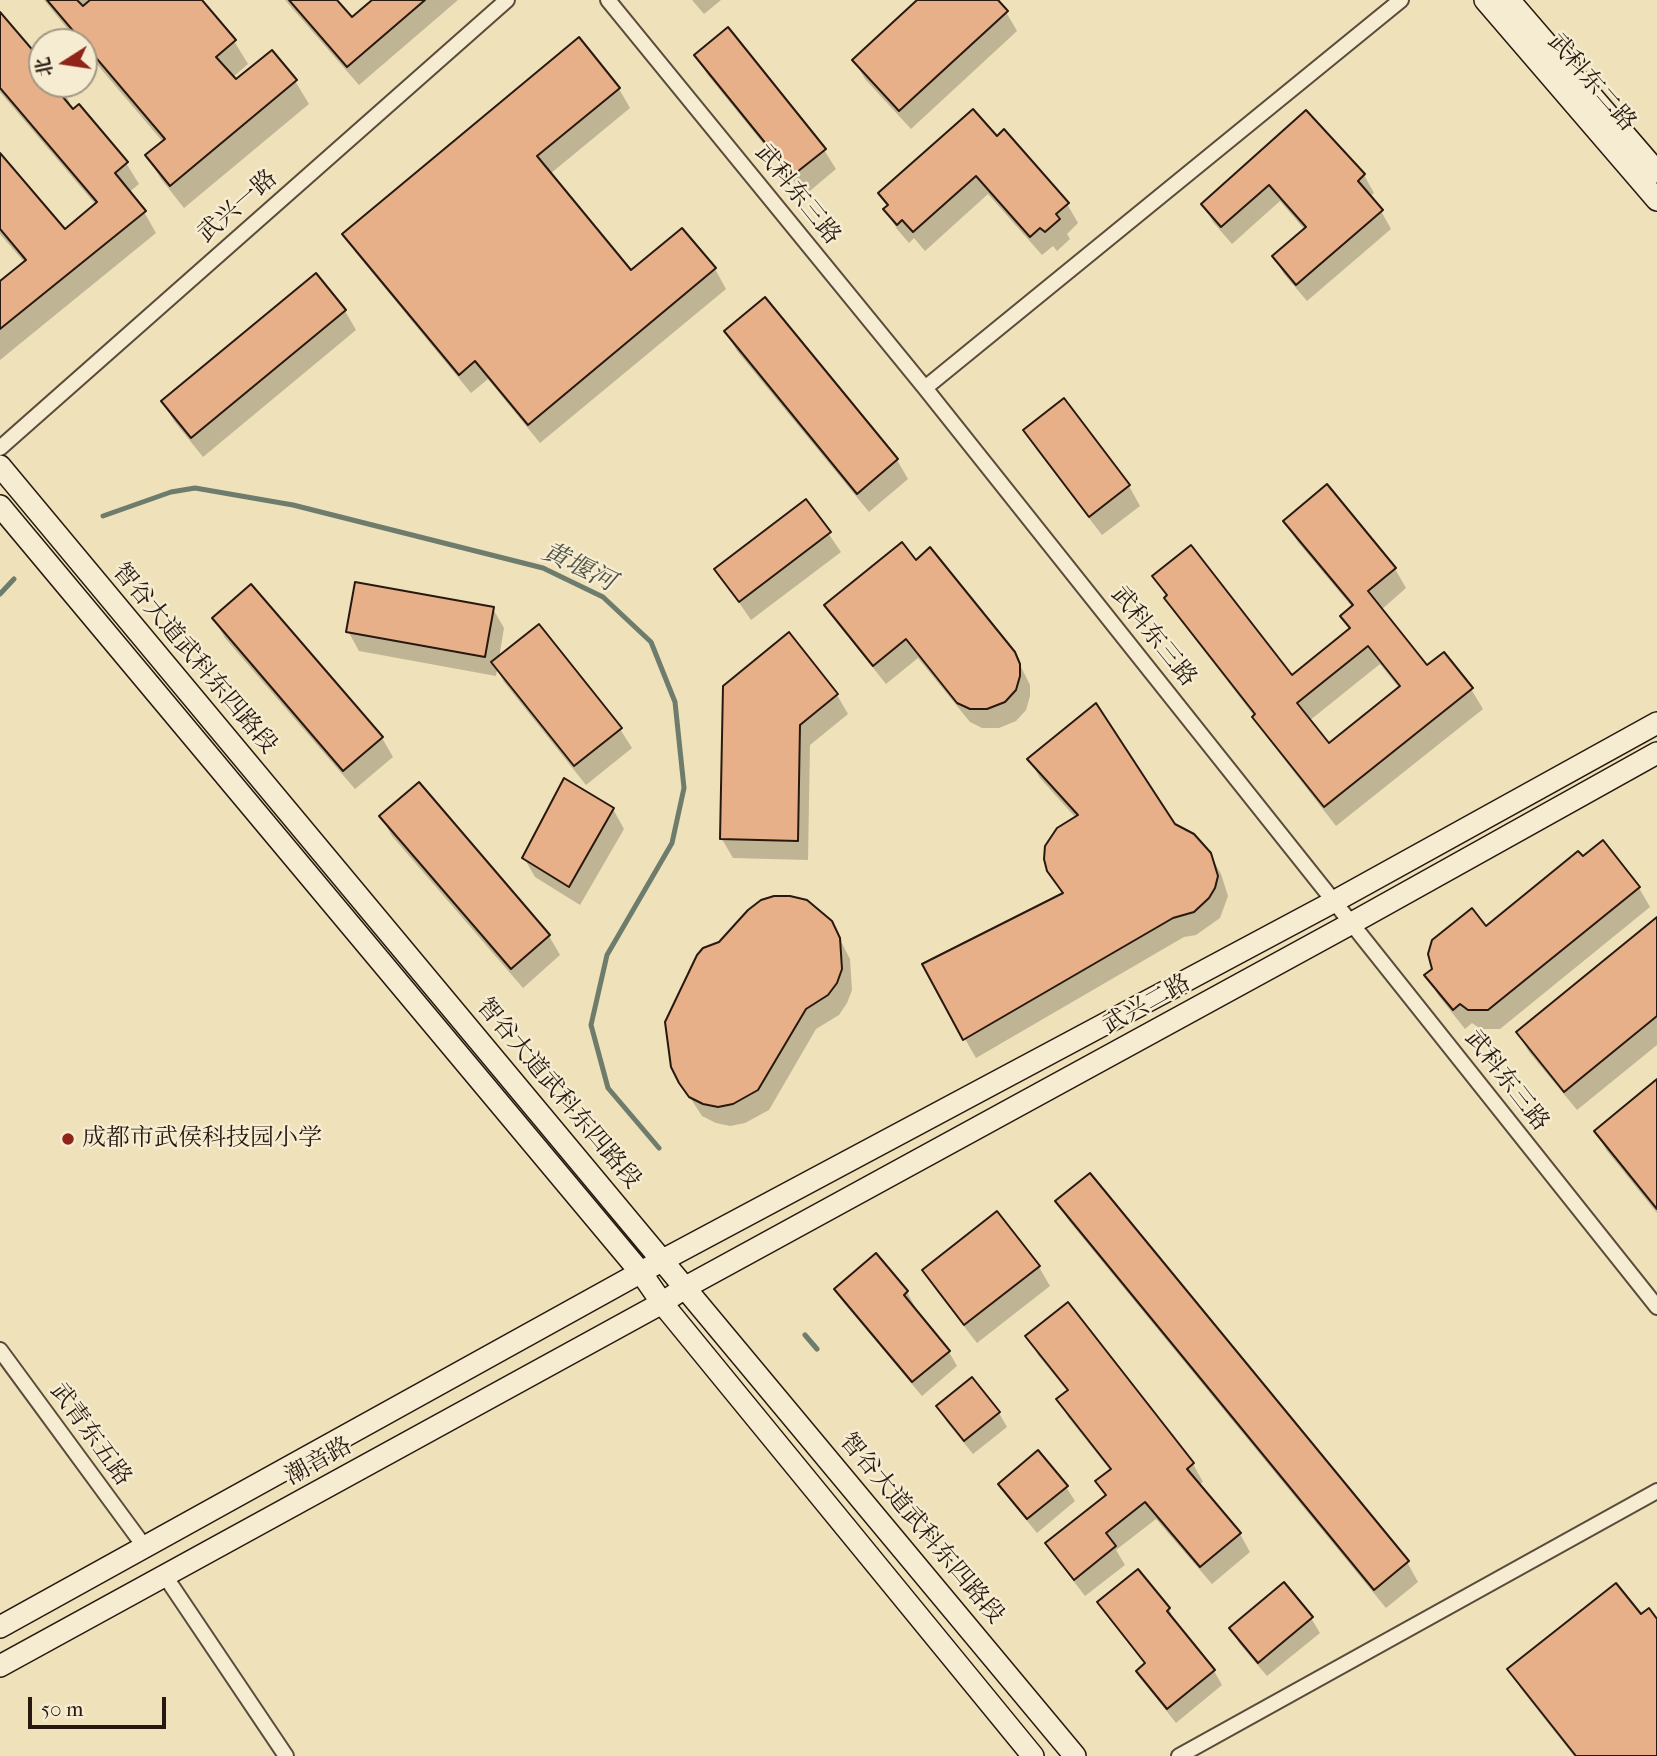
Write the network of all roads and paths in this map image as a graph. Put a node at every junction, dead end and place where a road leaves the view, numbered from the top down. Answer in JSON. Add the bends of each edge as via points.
{"nodes":[{"id":1,"x":507,"y":0,"type":"edge"},
{"id":2,"x":608,"y":0,"type":"edge"},
{"id":3,"x":1401,"y":0,"type":"edge"},
{"id":4,"x":1485,"y":0,"type":"edge"},
{"id":5,"x":1509,"y":0,"type":"edge"},
{"id":6,"x":1657,"y":172,"type":"edge"},
{"id":7,"x":1657,"y":200,"type":"edge"},
{"id":8,"x":925,"y":388,"type":"junction"},
{"id":9,"x":0,"y":448,"type":"edge"},
{"id":10,"x":0,"y":466,"type":"edge"},
{"id":11,"x":0,"y":506,"type":"edge"},
{"id":12,"x":1657,"y":723,"type":"edge"},
{"id":13,"x":1657,"y":753,"type":"edge"},
{"id":14,"x":1335,"y":901,"type":"junction"},
{"id":15,"x":1352,"y":923,"type":"junction"},
{"id":16,"x":663,"y":1260,"type":"junction"},
{"id":17,"x":642,"y":1274,"type":"junction"},
{"id":18,"x":686,"y":1287,"type":"junction"},
{"id":19,"x":662,"y":1303,"type":"junction"},
{"id":20,"x":1657,"y":1307,"type":"edge"},
{"id":21,"x":0,"y":1350,"type":"edge"},
{"id":22,"x":1657,"y":1491,"type":"edge"},
{"id":23,"x":144,"y":1546,"type":"junction"},
{"id":24,"x":165,"y":1576,"type":"junction"},
{"id":25,"x":0,"y":1627,"type":"edge"},
{"id":26,"x":0,"y":1666,"type":"edge"},
{"id":27,"x":286,"y":1756,"type":"edge"},
{"id":28,"x":1033,"y":1756,"type":"edge"},
{"id":29,"x":1075,"y":1756,"type":"edge"},
{"id":30,"x":1179,"y":1756,"type":"edge"}],
"edges":[{"from":1,"to":9,"type":"street","name":"武兴一路"},
{"from":2,"to":8,"type":"street","name":"武科东三路"},
{"from":3,"to":8,"type":"street"},
{"from":4,"to":7,"type":"street","name":"武科东二路"},
{"from":5,"to":6,"type":"street","name":"武科东二路"},
{"from":8,"to":14,"type":"street","name":"武科东三路"},
{"from":10,"to":16,"type":"street","name":"智谷大道武科东四路段"},
{"from":11,"to":17,"type":"street","name":"智谷大道武科东四路段"},
{"from":12,"to":14,"type":"street","name":"潮音路"},
{"from":13,"to":15,"type":"street","name":"武兴二路"},
{"from":14,"to":15,"type":"street","name":"武科东三路"},
{"from":14,"to":16,"type":"street","name":"潮音路"},
{"from":15,"to":18,"type":"street","name":"武兴二路"},
{"from":15,"to":20,"type":"street","name":"武科东三路"},
{"from":16,"to":17,"type":"street","name":"潮音路"},
{"from":16,"to":18,"type":"street","name":"智谷大道武科东四路段"},
{"from":17,"to":19,"type":"street","name":"智谷大道武科东四路段"},
{"from":17,"to":23,"type":"street","name":"潮音路"},
{"from":18,"to":19,"type":"street","name":"武兴二路"},
{"from":18,"to":29,"type":"street","name":"智谷大道武科东四路段"},
{"from":19,"to":24,"type":"street","name":"潮音路"},
{"from":19,"to":28,"type":"street","name":"智谷大道武科东四路段"},
{"from":21,"to":23,"type":"street","name":"武青东五路"},
{"from":22,"to":30,"type":"street"},
{"from":23,"to":25,"type":"street","name":"潮音路"},
{"from":24,"to":26,"type":"street","name":"潮音路"},
{"from":24,"to":27,"type":"street"}]}
